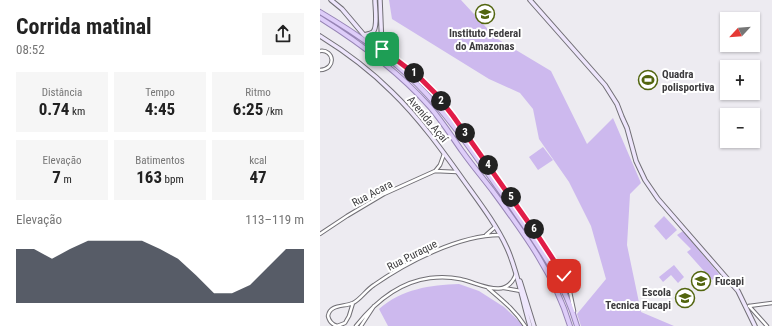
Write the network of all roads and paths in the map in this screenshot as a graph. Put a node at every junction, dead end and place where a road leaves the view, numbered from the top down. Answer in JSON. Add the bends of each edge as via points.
{"nodes":[{"id":1,"x":331,"y":0,"type":"edge"},
{"id":2,"x":375,"y":0,"type":"edge"},
{"id":3,"x":380,"y":0,"type":"edge"},
{"id":4,"x":530,"y":0,"type":"edge"},
{"id":5,"x":320,"y":12,"type":"edge"},
{"id":6,"x":320,"y":18,"type":"edge"},
{"id":7,"x":375,"y":26,"type":"junction"},
{"id":8,"x":381,"y":27,"type":"junction"},
{"id":9,"x":364,"y":35,"type":"junction"},
{"id":10,"x":320,"y":36,"type":"edge"},
{"id":11,"x":382,"y":49,"type":"junction"},
{"id":12,"x":320,"y":51,"type":"edge"},
{"id":13,"x":397,"y":63,"type":"junction"},
{"id":14,"x":386,"y":64,"type":"junction"},
{"id":15,"x":320,"y":70,"type":"edge"},
{"id":16,"x":469,"y":148,"type":"junction"},
{"id":17,"x":463,"y":152,"type":"junction"},
{"id":18,"x":444,"y":154,"type":"junction"},
{"id":19,"x":435,"y":171,"type":"junction"},
{"id":20,"x":457,"y":172,"type":"junction"},
{"id":21,"x":495,"y":226,"type":"junction"},
{"id":22,"x":320,"y":234,"type":"edge"},
{"id":23,"x":486,"y":235,"type":"junction"},
{"id":24,"x":500,"y":235,"type":"junction"},
{"id":25,"x":516,"y":273,"type":"junction"},
{"id":26,"x":487,"y":288,"type":"junction"},
{"id":27,"x":504,"y":288,"type":"junction"},
{"id":28,"x":522,"y":290,"type":"junction"},
{"id":29,"x":353,"y":303,"type":"junction"},
{"id":30,"x":772,"y":303,"type":"edge"},
{"id":31,"x":376,"y":305,"type":"junction"},
{"id":32,"x":748,"y":306,"type":"junction"},
{"id":33,"x":517,"y":313,"type":"junction"},
{"id":34,"x":525,"y":313,"type":"junction"},
{"id":35,"x":574,"y":317,"type":"junction"},
{"id":36,"x":356,"y":326,"type":"edge"},
{"id":37,"x":361,"y":326,"type":"edge"},
{"id":38,"x":525,"y":326,"type":"edge"},
{"id":39,"x":530,"y":326,"type":"edge"},
{"id":40,"x":534,"y":326,"type":"edge"},
{"id":41,"x":570,"y":326,"type":"edge"},
{"id":42,"x":577,"y":326,"type":"edge"},
{"id":43,"x":755,"y":326,"type":"edge"},
{"id":44,"x":767,"y":326,"type":"edge"}],
"edges":[{"from":1,"to":9,"type":"street"},
{"from":2,"to":7,"type":"street"},
{"from":3,"to":8,"type":"street"},
{"from":4,"to":32,"type":"street","via":[[605,85],[617,104],[645,180]]},
{"from":5,"to":13,"type":"main road"},
{"from":6,"to":14,"type":"main road","via":[[351,37]]},
{"from":7,"to":8,"type":"street"},
{"from":7,"to":9,"type":"street","via":[[372,32]]},
{"from":8,"to":11,"type":"street"},
{"from":9,"to":11,"type":"street"},
{"from":10,"to":18,"type":"street","name":"Avenida Açaí","via":[[359,63],[393,92]]},
{"from":11,"to":13,"type":"street"},
{"from":12,"to":15,"type":"street","via":[[325,50],[332,59],[329,68]]},
{"from":13,"to":14,"type":"main road","via":[[393,66]]},
{"from":13,"to":16,"type":"main road","via":[[429,96]]},
{"from":13,"to":35,"type":"street","via":[[419,77],[435,93],[538,236],[567,284]]},
{"from":14,"to":17,"type":"main road","via":[[431,108]]},
{"from":16,"to":17,"type":"main road"},
{"from":16,"to":35,"type":"main road","via":[[551,266]]},
{"from":17,"to":41,"type":"main road","via":[[547,270]]},
{"from":18,"to":19,"type":"street"},
{"from":18,"to":20,"type":"street","name":"Avenida Açaí"},
{"from":19,"to":20,"type":"street","name":"Rua Acara"},
{"from":19,"to":22,"type":"street","name":"Rua Acara","via":[[384,194]]},
{"from":20,"to":21,"type":"street","name":"Avenida Açaí"},
{"from":21,"to":23,"type":"street","name":"Rua Puraque"},
{"from":21,"to":24,"type":"street","name":"Avenida Açaí"},
{"from":23,"to":24,"type":"street","name":"Rua Puraque"},
{"from":23,"to":29,"type":"street","name":"Rua Puraque","via":[[446,247],[416,260],[373,286]]},
{"from":24,"to":25,"type":"street","name":"Avenida Açaí"},
{"from":24,"to":28,"type":"street","name":"Avenida Açaí","via":[[509,247]]},
{"from":25,"to":27,"type":"street","via":[[514,281]]},
{"from":25,"to":28,"type":"street","name":"Avenida Açaí"},
{"from":26,"to":27,"type":"street"},
{"from":26,"to":31,"type":"street","via":[[459,279],[429,278],[400,287]]},
{"from":26,"to":33,"type":"street"},
{"from":27,"to":28,"type":"street"},
{"from":28,"to":34,"type":"street","name":"Avenida Açaí"},
{"from":29,"to":29,"type":"street","name":"Rua Puraque","via":[[334,307],[328,316],[332,324],[337,326],[345,323]]},
{"from":30,"to":32,"type":"street"},
{"from":31,"to":36,"type":"street"},
{"from":31,"to":37,"type":"street"},
{"from":32,"to":43,"type":"street"},
{"from":32,"to":44,"type":"street"},
{"from":33,"to":34,"type":"street"},
{"from":33,"to":38,"type":"street"},
{"from":34,"to":39,"type":"street","name":"Avenida Açaí"},
{"from":34,"to":40,"type":"street","name":"Avenida Açaí"},
{"from":35,"to":42,"type":"main road"}]}
